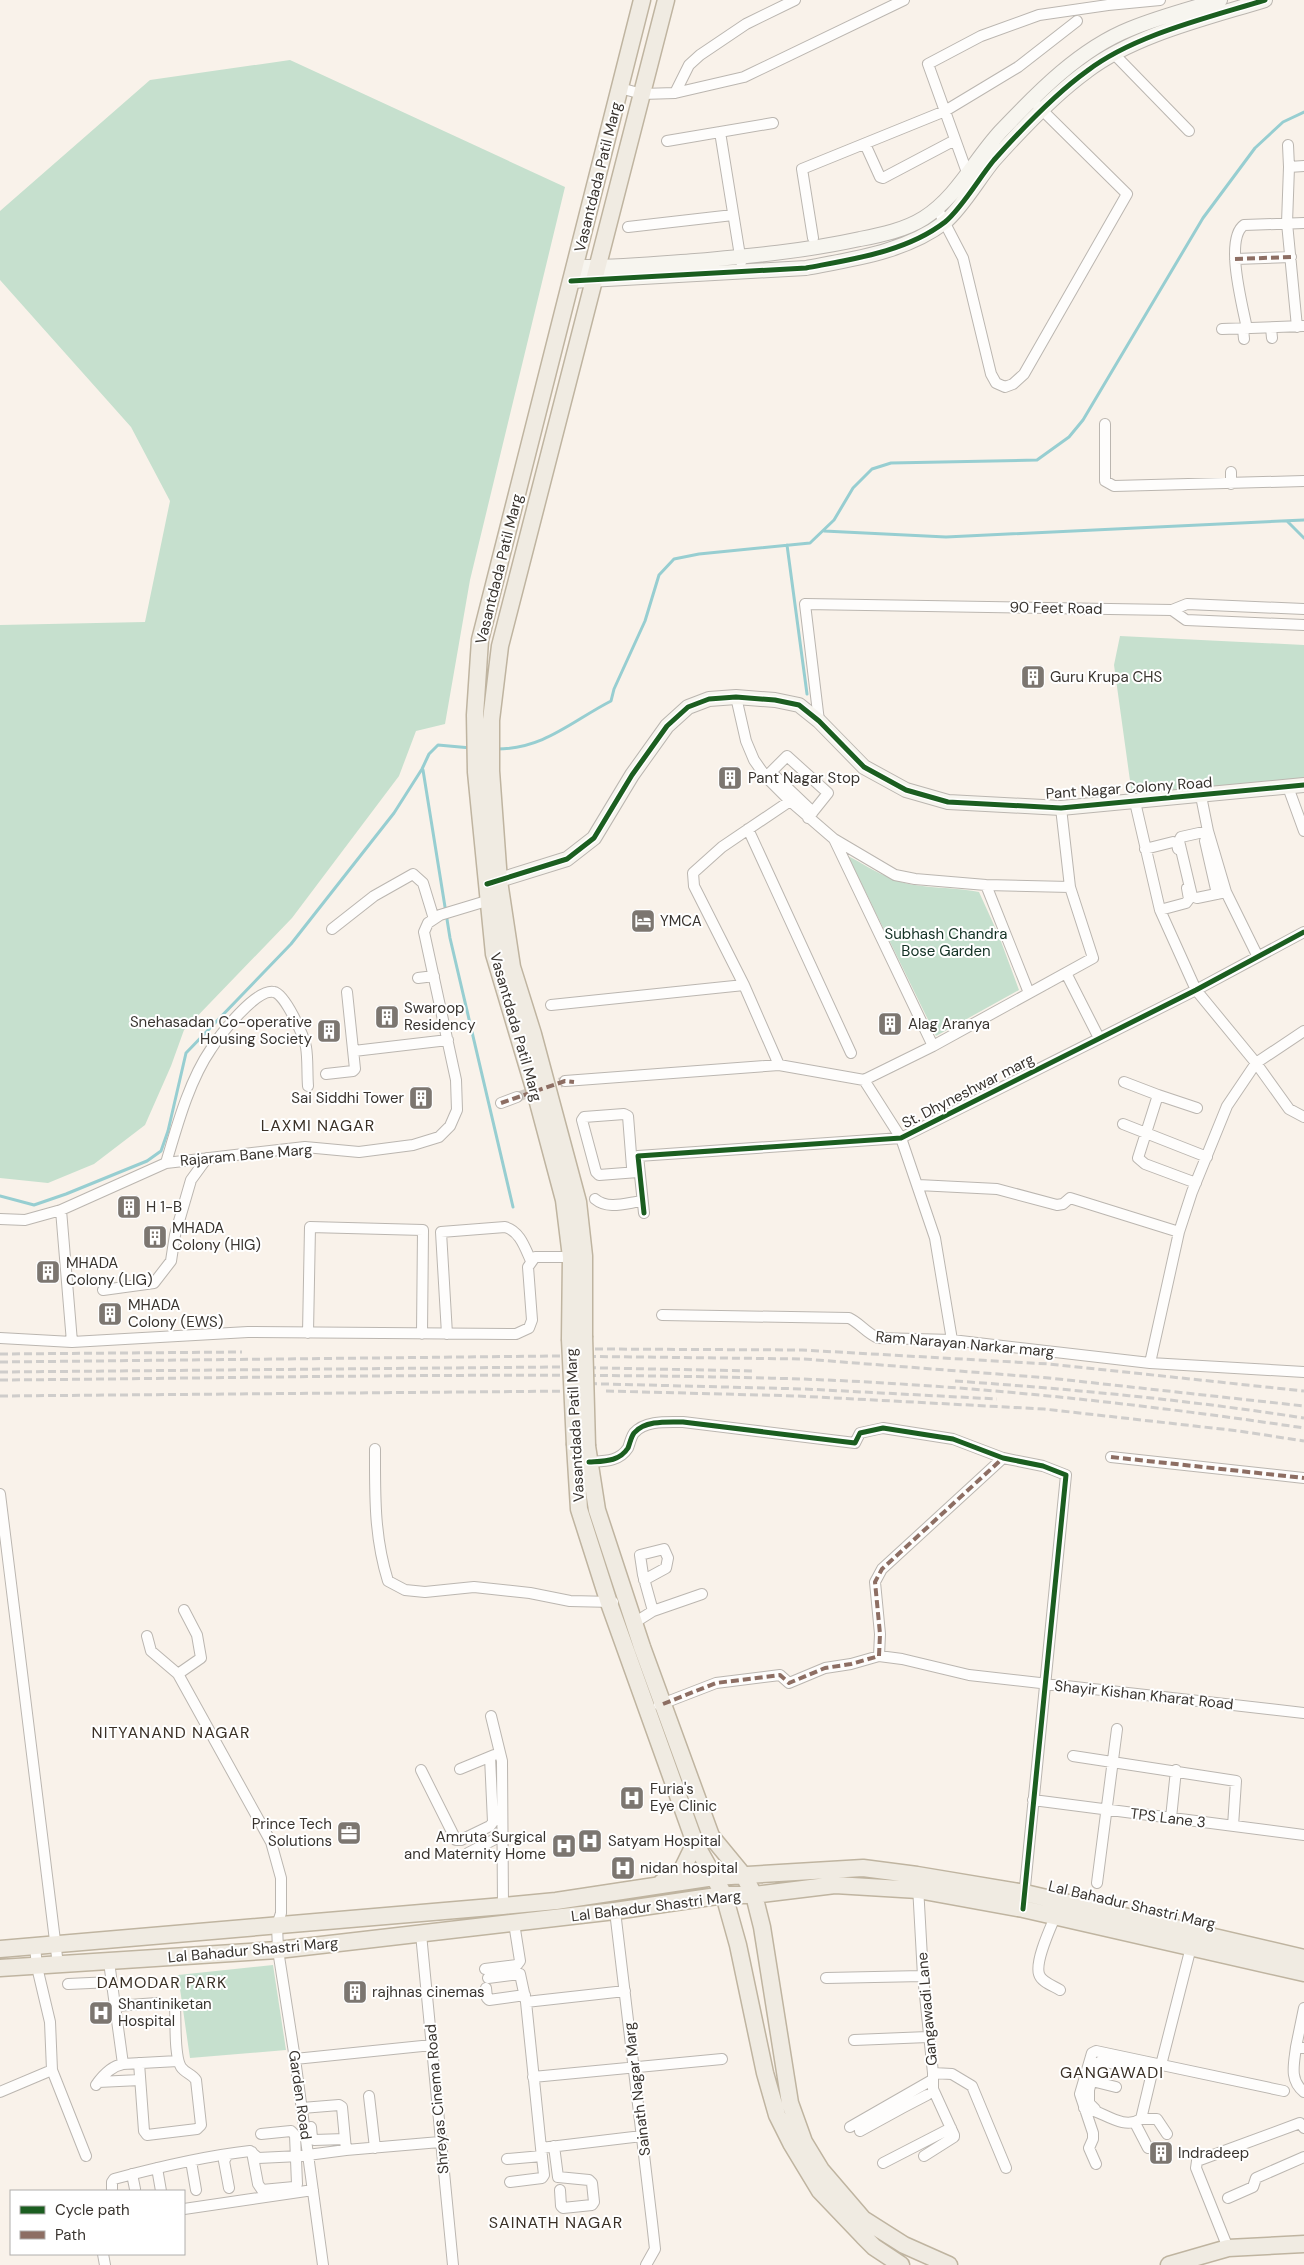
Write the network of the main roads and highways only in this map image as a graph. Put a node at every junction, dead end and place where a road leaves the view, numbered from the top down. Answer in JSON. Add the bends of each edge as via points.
{"nodes":[{"id":1,"x":642,"y":0,"type":"edge"},
{"id":2,"x":666,"y":0,"type":"edge"},
{"id":3,"x":517,"y":494,"type":"junction"},
{"id":4,"x":537,"y":500,"type":"junction"},
{"id":5,"x":484,"y":772,"type":"junction"},
{"id":6,"x":582,"y":1444,"type":"junction"},
{"id":7,"x":635,"y":1649,"type":"junction"},
{"id":8,"x":674,"y":1758,"type":"junction"},
{"id":9,"x":701,"y":1808,"type":"junction"},
{"id":10,"x":685,"y":1813,"type":"junction"},
{"id":11,"x":695,"y":1843,"type":"junction"},
{"id":12,"x":744,"y":1876,"type":"junction"},
{"id":13,"x":714,"y":1877,"type":"junction"},
{"id":14,"x":918,"y":1882,"type":"junction"},
{"id":15,"x":654,"y":1887,"type":"junction"},
{"id":16,"x":724,"y":1895,"type":"junction"},
{"id":17,"x":754,"y":1896,"type":"junction"},
{"id":18,"x":1024,"y":1901,"type":"junction"},
{"id":19,"x":0,"y":1949,"type":"edge"},
{"id":20,"x":1304,"y":1958,"type":"edge"},
{"id":21,"x":0,"y":1968,"type":"edge"},
{"id":22,"x":1304,"y":1973,"type":"edge"},
{"id":23,"x":783,"y":2068,"type":"junction"},
{"id":24,"x":765,"y":2073,"type":"junction"},
{"id":25,"x":1304,"y":2244,"type":"edge"},
{"id":26,"x":901,"y":2265,"type":"edge"},
{"id":27,"x":949,"y":2265,"type":"edge"},
{"id":28,"x":1169,"y":2265,"type":"edge"}],
"edges":[{"from":1,"to":3,"type":"main road","name":"Vasantdada Patil Marg"},
{"from":2,"to":4,"type":"main road","name":"Vasantdada Patil Marg"},
{"from":3,"to":4,"type":"main road"},
{"from":3,"to":5,"type":"main road","name":"Vasantdada Patil Marg","via":[[480,640],[475,728]]},
{"from":4,"to":5,"type":"main road","name":"Vasantdada Patil Marg","via":[[500,646]]},
{"from":5,"to":6,"type":"main road","name":"Vasantdada Patil Marg","bridge":true,"via":[[494,891],[555,1142],[578,1202],[577,1338]]},
{"from":6,"to":7,"type":"main road","name":"Vasantdada Patil Marg","via":[[597,1510],[634,1623]]},
{"from":6,"to":7,"type":"main road","name":"Vasantdada Patil Marg","via":[[579,1508],[610,1603]]},
{"from":7,"to":8,"type":"main road","name":"Vasantdada Patil Marg"},
{"from":8,"to":9,"type":"main road","name":"Vasantdada Patil Marg"},
{"from":8,"to":10,"type":"main road","name":"Vasantdada Patil Marg"},
{"from":9,"to":10,"type":"main road"},
{"from":9,"to":12,"type":"main road","name":"Vasantdada Patil Marg","via":[[711,1836]]},
{"from":10,"to":11,"type":"main road","name":"Vasantdada Patil Marg"},
{"from":11,"to":13,"type":"main road","name":"Vasantdada Patil Marg"},
{"from":11,"to":15,"type":"main road","via":[[681,1872]]},
{"from":12,"to":13,"type":"main road","name":"Lal Bahadur Shastri Marg"},
{"from":12,"to":14,"type":"main road","name":"Lal Bahadur Shastri Marg","via":[[863,1868]]},
{"from":12,"to":17,"type":"main road","name":"Vasantdada Patil Marg"},
{"from":13,"to":15,"type":"main road","name":"Lal Bahadur Shastri Marg"},
{"from":13,"to":16,"type":"main road","name":"Vasantdada Patil Marg"},
{"from":14,"to":17,"type":"main road","name":"Lal Bahadur Shastri Marg","via":[[836,1885]]},
{"from":14,"to":18,"type":"main road","name":"Lal Bahadur Shastri Marg"},
{"from":15,"to":19,"type":"main road","name":"Lal Bahadur Shastri Marg","via":[[503,1906]]},
{"from":16,"to":17,"type":"main road","name":"Lal Bahadur Shastri Marg"},
{"from":16,"to":21,"type":"main road","name":"Lal Bahadur Shastri Marg","via":[[615,1911],[278,1950]]},
{"from":16,"to":24,"type":"main road","name":"Vasantdada Patil Marg"},
{"from":17,"to":23,"type":"main road","name":"Vasantdada Patil Marg","via":[[762,1927]]},
{"from":18,"to":20,"type":"main road","name":"Lal Bahadur Shastri Marg"},
{"from":18,"to":22,"type":"main road","name":"Lal Bahadur Shastri Marg","via":[[1055,1917]]},
{"from":23,"to":24,"type":"main road"},
{"from":23,"to":27,"type":"main road","name":"Vasantdada Patil Marg","via":[[790,2104],[804,2142],[843,2197],[877,2229]]},
{"from":24,"to":26,"type":"main road","name":"Vasantdada Patil Marg","via":[[777,2114],[820,2190],[869,2242]]},
{"from":25,"to":28,"type":"main road","via":[[1228,2248]]}]}
